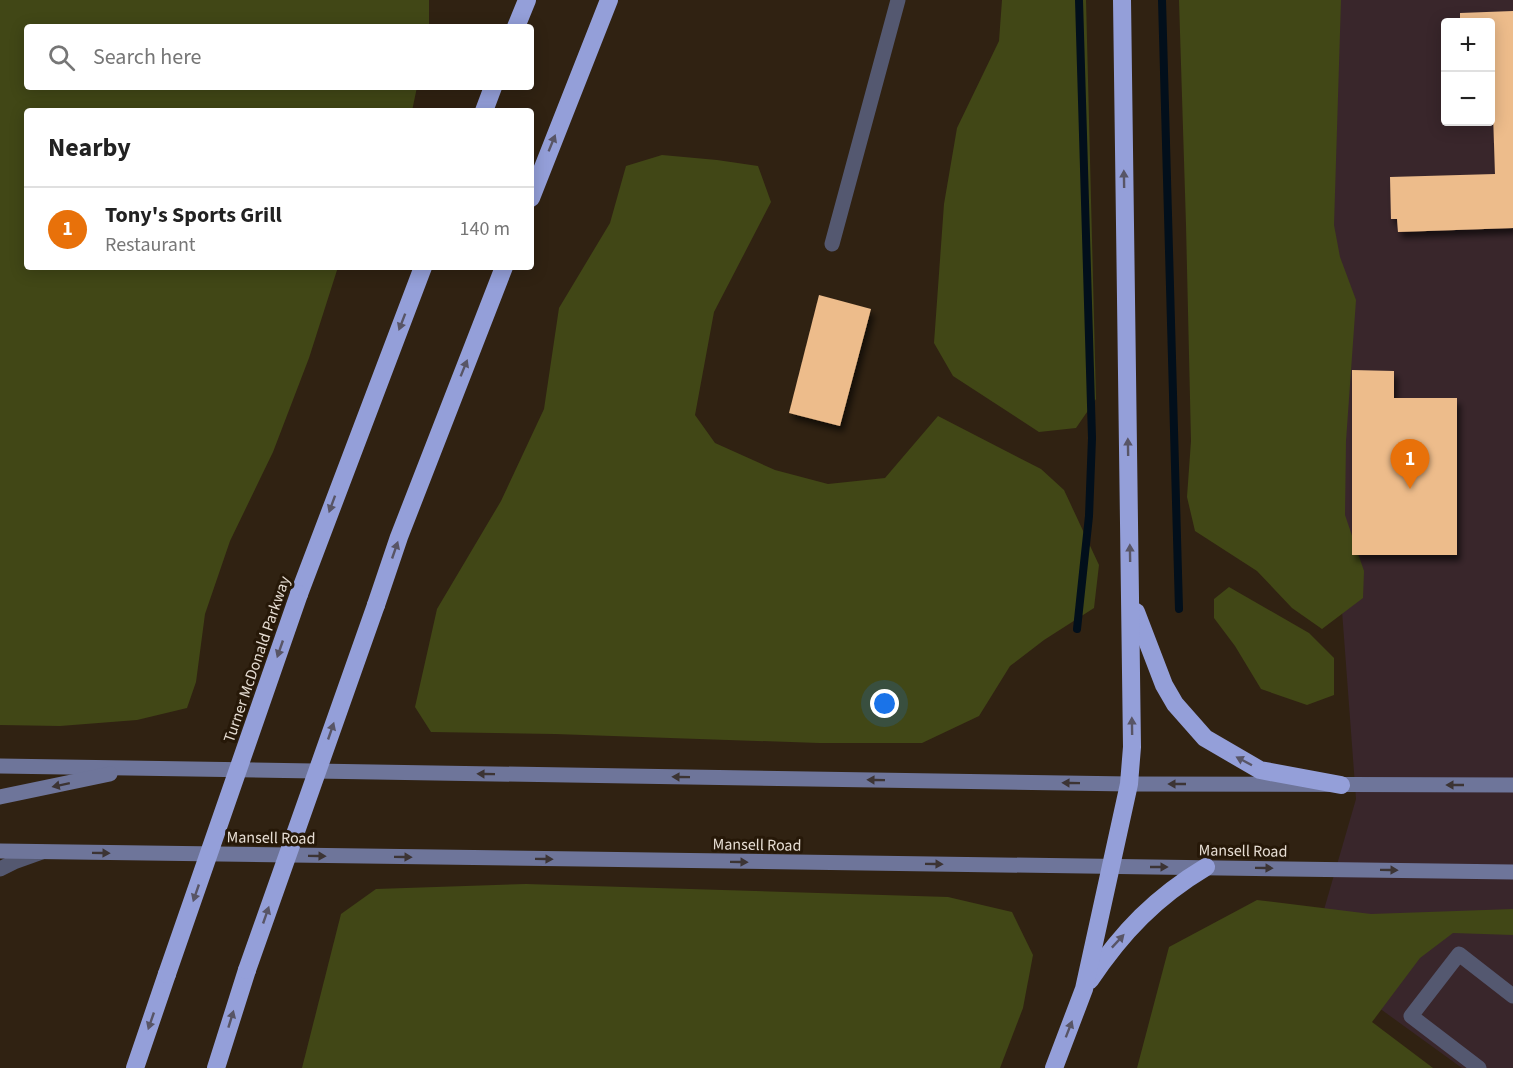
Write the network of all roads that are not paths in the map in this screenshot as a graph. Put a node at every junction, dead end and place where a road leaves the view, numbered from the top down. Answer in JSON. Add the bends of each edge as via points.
{"nodes":[{"id":1,"x":527,"y":0,"type":"edge"},
{"id":2,"x":609,"y":0,"type":"edge"},
{"id":3,"x":898,"y":0,"type":"edge"},
{"id":4,"x":1122,"y":0,"type":"edge"},
{"id":5,"x":517,"y":24,"type":"edge"},
{"id":6,"x":492,"y":90,"type":"edge"},
{"id":7,"x":485,"y":108,"type":"edge"},
{"id":8,"x":534,"y":190,"type":"edge"},
{"id":9,"x":832,"y":244,"type":"dead end"},
{"id":10,"x":422,"y":270,"type":"edge"},
{"id":11,"x":503,"y":270,"type":"edge"},
{"id":12,"x":1131,"y":599,"type":"junction"},
{"id":13,"x":0,"y":766,"type":"edge"},
{"id":14,"x":139,"y":768,"type":"junction"},
{"id":15,"x":1130,"y":784,"type":"junction"},
{"id":16,"x":1341,"y":785,"type":"junction"},
{"id":17,"x":1513,"y":785,"type":"edge"},
{"id":18,"x":0,"y":797,"type":"edge"},
{"id":19,"x":0,"y":852,"type":"edge"},
{"id":20,"x":43,"y":852,"type":"junction"},
{"id":21,"x":1112,"y":867,"type":"junction"},
{"id":22,"x":1206,"y":867,"type":"junction"},
{"id":23,"x":0,"y":869,"type":"edge"},
{"id":24,"x":1513,"y":872,"type":"edge"},
{"id":25,"x":1084,"y":989,"type":"junction"},
{"id":26,"x":1513,"y":996,"type":"edge"},
{"id":27,"x":135,"y":1068,"type":"edge"},
{"id":28,"x":216,"y":1068,"type":"edge"},
{"id":29,"x":1054,"y":1068,"type":"edge"},
{"id":30,"x":1479,"y":1068,"type":"edge"}],
"edges":[{"from":1,"to":5,"type":"highway"},
{"from":8,"to":2,"type":"highway","one_way":true},
{"from":3,"to":9,"type":"lane"},
{"from":12,"to":4,"type":"highway","one_way":true},
{"from":6,"to":7,"type":"highway"},
{"from":10,"to":27,"type":"highway","name":"Turner McDonald Parkway","one_way":true,"bridge":true,"via":[[299,594]]},
{"from":28,"to":11,"type":"highway","one_way":true,"bridge":true,"via":[[403,527]]},
{"from":15,"to":12,"type":"highway","one_way":true},
{"from":16,"to":12,"type":"highway","one_way":true,"via":[[1260,770],[1205,738],[1174,704]]},
{"from":13,"to":14,"type":"main road"},
{"from":15,"to":14,"type":"main road","one_way":true},
{"from":14,"to":18,"type":"main road","one_way":true},
{"from":16,"to":15,"type":"main road","one_way":true},
{"from":15,"to":21,"type":"highway"},
{"from":17,"to":16,"type":"main road","one_way":true},
{"from":19,"to":20,"type":"main road","name":"Mansell Road"},
{"from":20,"to":21,"type":"main road","name":"Mansell Road","one_way":true},
{"from":20,"to":23,"type":"lane"},
{"from":21,"to":22,"type":"main road","name":"Mansell Road","one_way":true},
{"from":21,"to":25,"type":"highway"},
{"from":22,"to":24,"type":"main road","name":"Mansell Road","one_way":true},
{"from":25,"to":22,"type":"highway","one_way":true,"via":[[1111,949],[1136,922],[1178,884]]},
{"from":29,"to":25,"type":"highway","one_way":true},
{"from":26,"to":30,"type":"lane","via":[[1460,954],[1411,1016]]}]}
